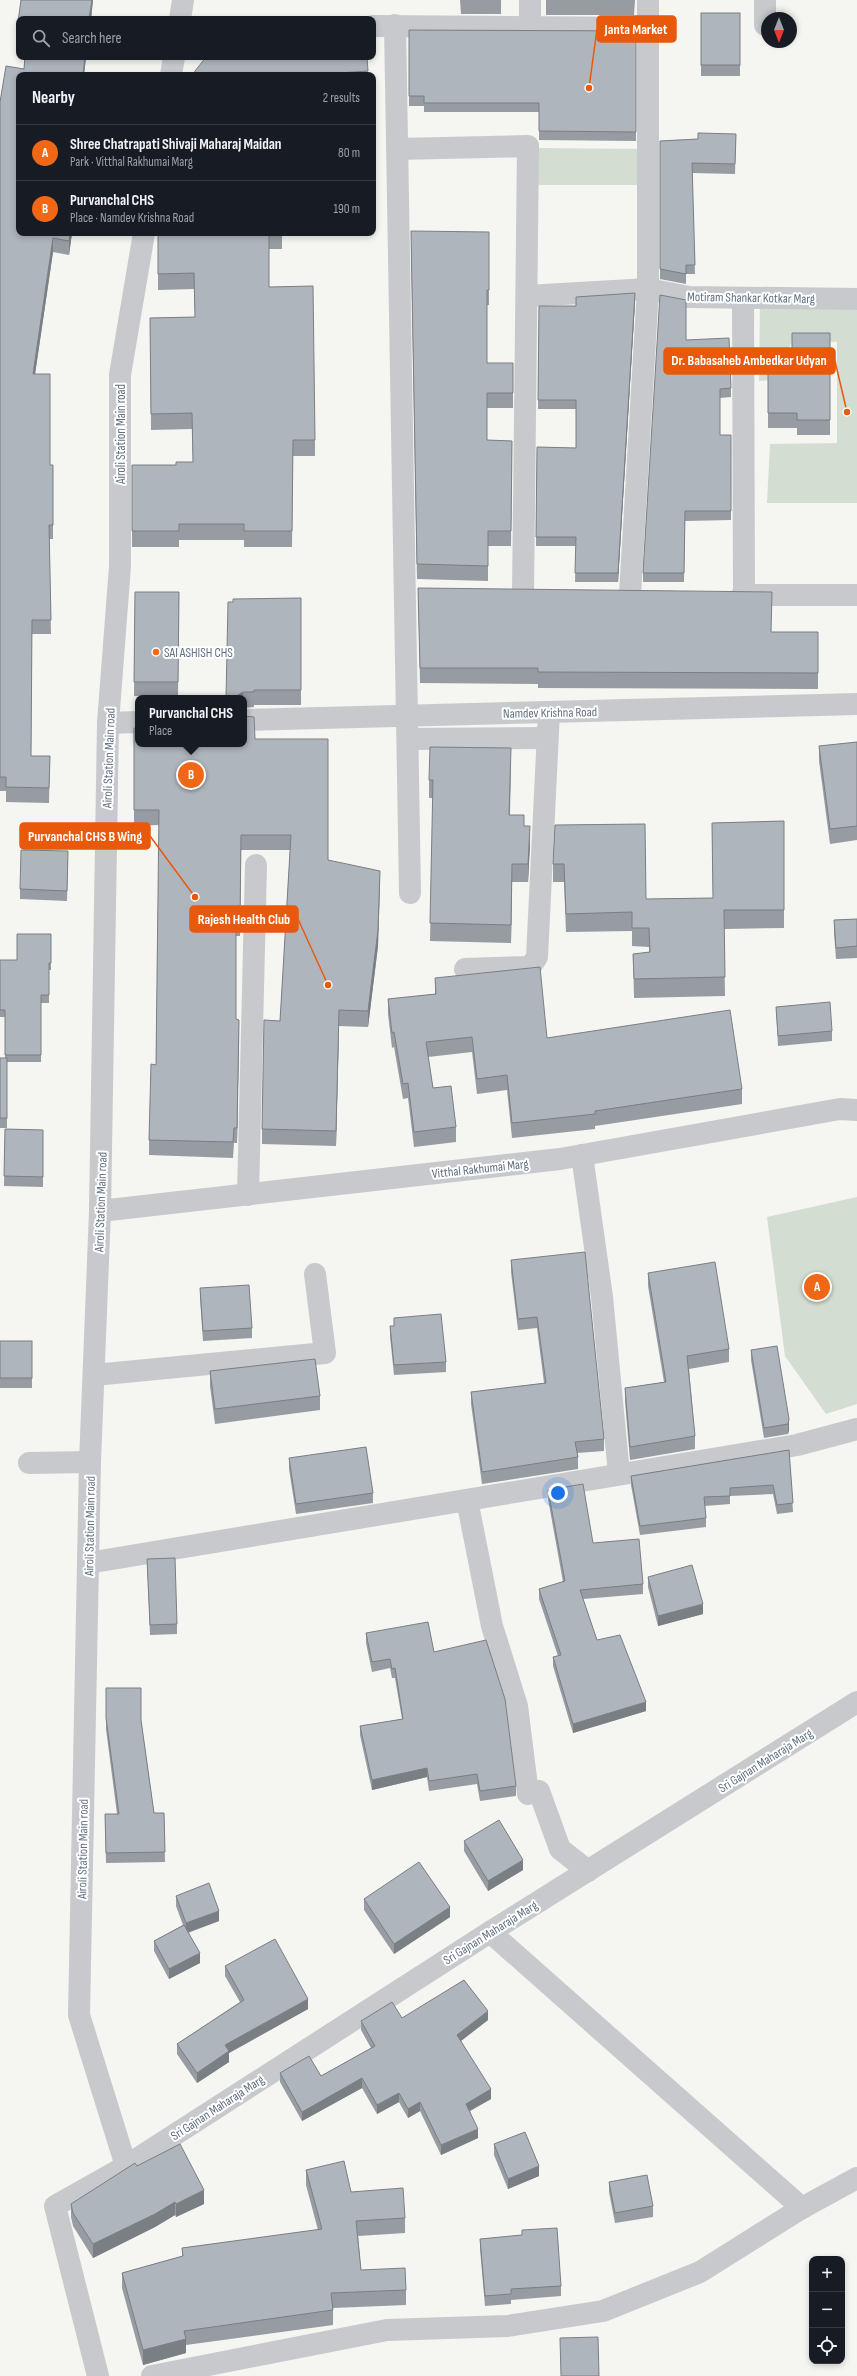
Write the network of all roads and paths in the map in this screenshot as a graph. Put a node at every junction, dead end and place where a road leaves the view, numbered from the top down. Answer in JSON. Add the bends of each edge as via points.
{"nodes":[{"id":1,"x":183,"y":0,"type":"edge"},
{"id":2,"x":530,"y":0,"type":"edge"},
{"id":3,"x":648,"y":0,"type":"edge"},
{"id":4,"x":765,"y":0,"type":"edge"},
{"id":5,"x":765,"y":12,"type":"edge"},
{"id":6,"x":180,"y":16,"type":"edge"},
{"id":7,"x":395,"y":25,"type":"junction"},
{"id":8,"x":376,"y":26,"type":"edge"},
{"id":9,"x":530,"y":28,"type":"junction"},
{"id":10,"x":648,"y":28,"type":"junction"},
{"id":11,"x":174,"y":60,"type":"edge"},
{"id":12,"x":172,"y":72,"type":"edge"},
{"id":13,"x":398,"y":149,"type":"junction"},
{"id":14,"x":143,"y":236,"type":"edge"},
{"id":15,"x":648,"y":289,"type":"junction"},
{"id":16,"x":527,"y":296,"type":"junction"},
{"id":17,"x":743,"y":298,"type":"junction"},
{"id":18,"x":857,"y":299,"type":"edge"},
{"id":19,"x":403,"y":591,"type":"junction"},
{"id":20,"x":427,"y":592,"type":"edge"},
{"id":21,"x":546,"y":594,"type":"edge"},
{"id":22,"x":607,"y":595,"type":"edge"},
{"id":23,"x":630,"y":595,"type":"junction"},
{"id":24,"x":653,"y":595,"type":"edge"},
{"id":25,"x":722,"y":595,"type":"edge"},
{"id":26,"x":744,"y":595,"type":"junction"},
{"id":27,"x":857,"y":596,"type":"edge"},
{"id":28,"x":857,"y":704,"type":"edge"},
{"id":29,"x":549,"y":712,"type":"junction"},
{"id":30,"x":408,"y":714,"type":"junction"},
{"id":31,"x":247,"y":720,"type":"edge"},
{"id":32,"x":135,"y":722,"type":"edge"},
{"id":33,"x":108,"y":723,"type":"junction"},
{"id":34,"x":547,"y":738,"type":"junction"},
{"id":35,"x":408,"y":739,"type":"junction"},
{"id":36,"x":256,"y":865,"type":"dead end"},
{"id":37,"x":410,"y":893,"type":"dead end"},
{"id":38,"x":465,"y":969,"type":"dead end"},
{"id":39,"x":857,"y":1110,"type":"edge"},
{"id":40,"x":582,"y":1155,"type":"junction"},
{"id":41,"x":248,"y":1194,"type":"junction"},
{"id":42,"x":100,"y":1211,"type":"junction"},
{"id":43,"x":315,"y":1274,"type":"dead end"},
{"id":44,"x":94,"y":1375,"type":"junction"},
{"id":45,"x":857,"y":1429,"type":"edge"},
{"id":46,"x":90,"y":1462,"type":"junction"},
{"id":47,"x":29,"y":1463,"type":"dead end"},
{"id":48,"x":619,"y":1474,"type":"junction"},
{"id":49,"x":467,"y":1500,"type":"junction"},
{"id":50,"x":88,"y":1562,"type":"junction"},
{"id":51,"x":857,"y":1702,"type":"edge"},
{"id":52,"x":588,"y":1871,"type":"junction"},
{"id":53,"x":490,"y":1932,"type":"junction"},
{"id":54,"x":126,"y":2166,"type":"junction"},
{"id":55,"x":857,"y":2178,"type":"edge"},
{"id":56,"x":802,"y":2208,"type":"junction"},
{"id":57,"x":98,"y":2376,"type":"edge"},
{"id":58,"x":152,"y":2376,"type":"edge"}],
"edges":[{"from":1,"to":6,"type":"street"},
{"from":2,"to":9,"type":"street"},
{"from":3,"to":10,"type":"street"},
{"from":4,"to":5,"type":"street"},
{"from":7,"to":8,"type":"street"},
{"from":7,"to":9,"type":"street"},
{"from":7,"to":13,"type":"street"},
{"from":9,"to":10,"type":"street"},
{"from":10,"to":15,"type":"street"},
{"from":11,"to":12,"type":"street"},
{"from":13,"to":16,"type":"street","via":[[528,146]]},
{"from":13,"to":19,"type":"street"},
{"from":14,"to":33,"type":"street","name":"Airoli Station Main road","via":[[120,374],[120,566]]},
{"from":15,"to":16,"type":"street","name":"Motiram Shankar Kotkar Marg"},
{"from":15,"to":17,"type":"street","name":"Motiram Shankar Kotkar Marg","via":[[689,297]]},
{"from":15,"to":23,"type":"street"},
{"from":16,"to":21,"type":"street","via":[[515,594]]},
{"from":17,"to":18,"type":"street","name":"Motiram Shankar Kotkar Marg"},
{"from":17,"to":26,"type":"street"},
{"from":19,"to":20,"type":"street"},
{"from":19,"to":30,"type":"street"},
{"from":22,"to":23,"type":"street"},
{"from":23,"to":24,"type":"street"},
{"from":25,"to":26,"type":"street"},
{"from":26,"to":27,"type":"street"},
{"from":28,"to":29,"type":"street","name":"Namdev Krishna Road"},
{"from":29,"to":30,"type":"street","name":"Namdev Krishna Road"},
{"from":29,"to":34,"type":"street"},
{"from":30,"to":31,"type":"street","name":"Namdev Krishna Road"},
{"from":30,"to":35,"type":"street"},
{"from":32,"to":33,"type":"street"},
{"from":33,"to":42,"type":"street","name":"Airoli Station Main road"},
{"from":34,"to":35,"type":"street"},
{"from":34,"to":38,"type":"street","via":[[537,957],[531,966],[526,967]]},
{"from":35,"to":37,"type":"street"},
{"from":36,"to":41,"type":"street"},
{"from":39,"to":40,"type":"street","name":"Vitthal Rakhumai Marg","via":[[840,1109]]},
{"from":40,"to":41,"type":"street","name":"Vitthal Rakhumai Marg"},
{"from":40,"to":48,"type":"street","via":[[602,1297]]},
{"from":41,"to":42,"type":"street","name":"Vitthal Rakhumai Marg"},
{"from":42,"to":44,"type":"street","name":"Airoli Station Main road"},
{"from":43,"to":44,"type":"street","via":[[324,1353]]},
{"from":44,"to":46,"type":"street","name":"Airoli Station Main road"},
{"from":45,"to":48,"type":"street","via":[[797,1445]]},
{"from":46,"to":47,"type":"street"},
{"from":46,"to":50,"type":"street","name":"Airoli Station Main road"},
{"from":48,"to":49,"type":"street"},
{"from":49,"to":50,"type":"street"},
{"from":49,"to":52,"type":"street","via":[[492,1626],[517,1706],[528,1794],[539,1791],[560,1849]]},
{"from":50,"to":54,"type":"street","name":"Airoli Station Main road","via":[[79,2015]]},
{"from":51,"to":52,"type":"street","name":"Sri Gajnan Maharaja Marg"},
{"from":52,"to":53,"type":"street","name":"Sri Gajnan Maharaja Marg"},
{"from":53,"to":54,"type":"street","name":"Sri Gajnan Maharaja Marg"},
{"from":53,"to":56,"type":"street"},
{"from":54,"to":57,"type":"street","name":"Sri Gajnan Maharaja Marg","via":[[56,2206]]},
{"from":55,"to":56,"type":"street"},
{"from":56,"to":58,"type":"street","via":[[700,2272],[603,2311],[508,2326],[387,2330]]}]}
